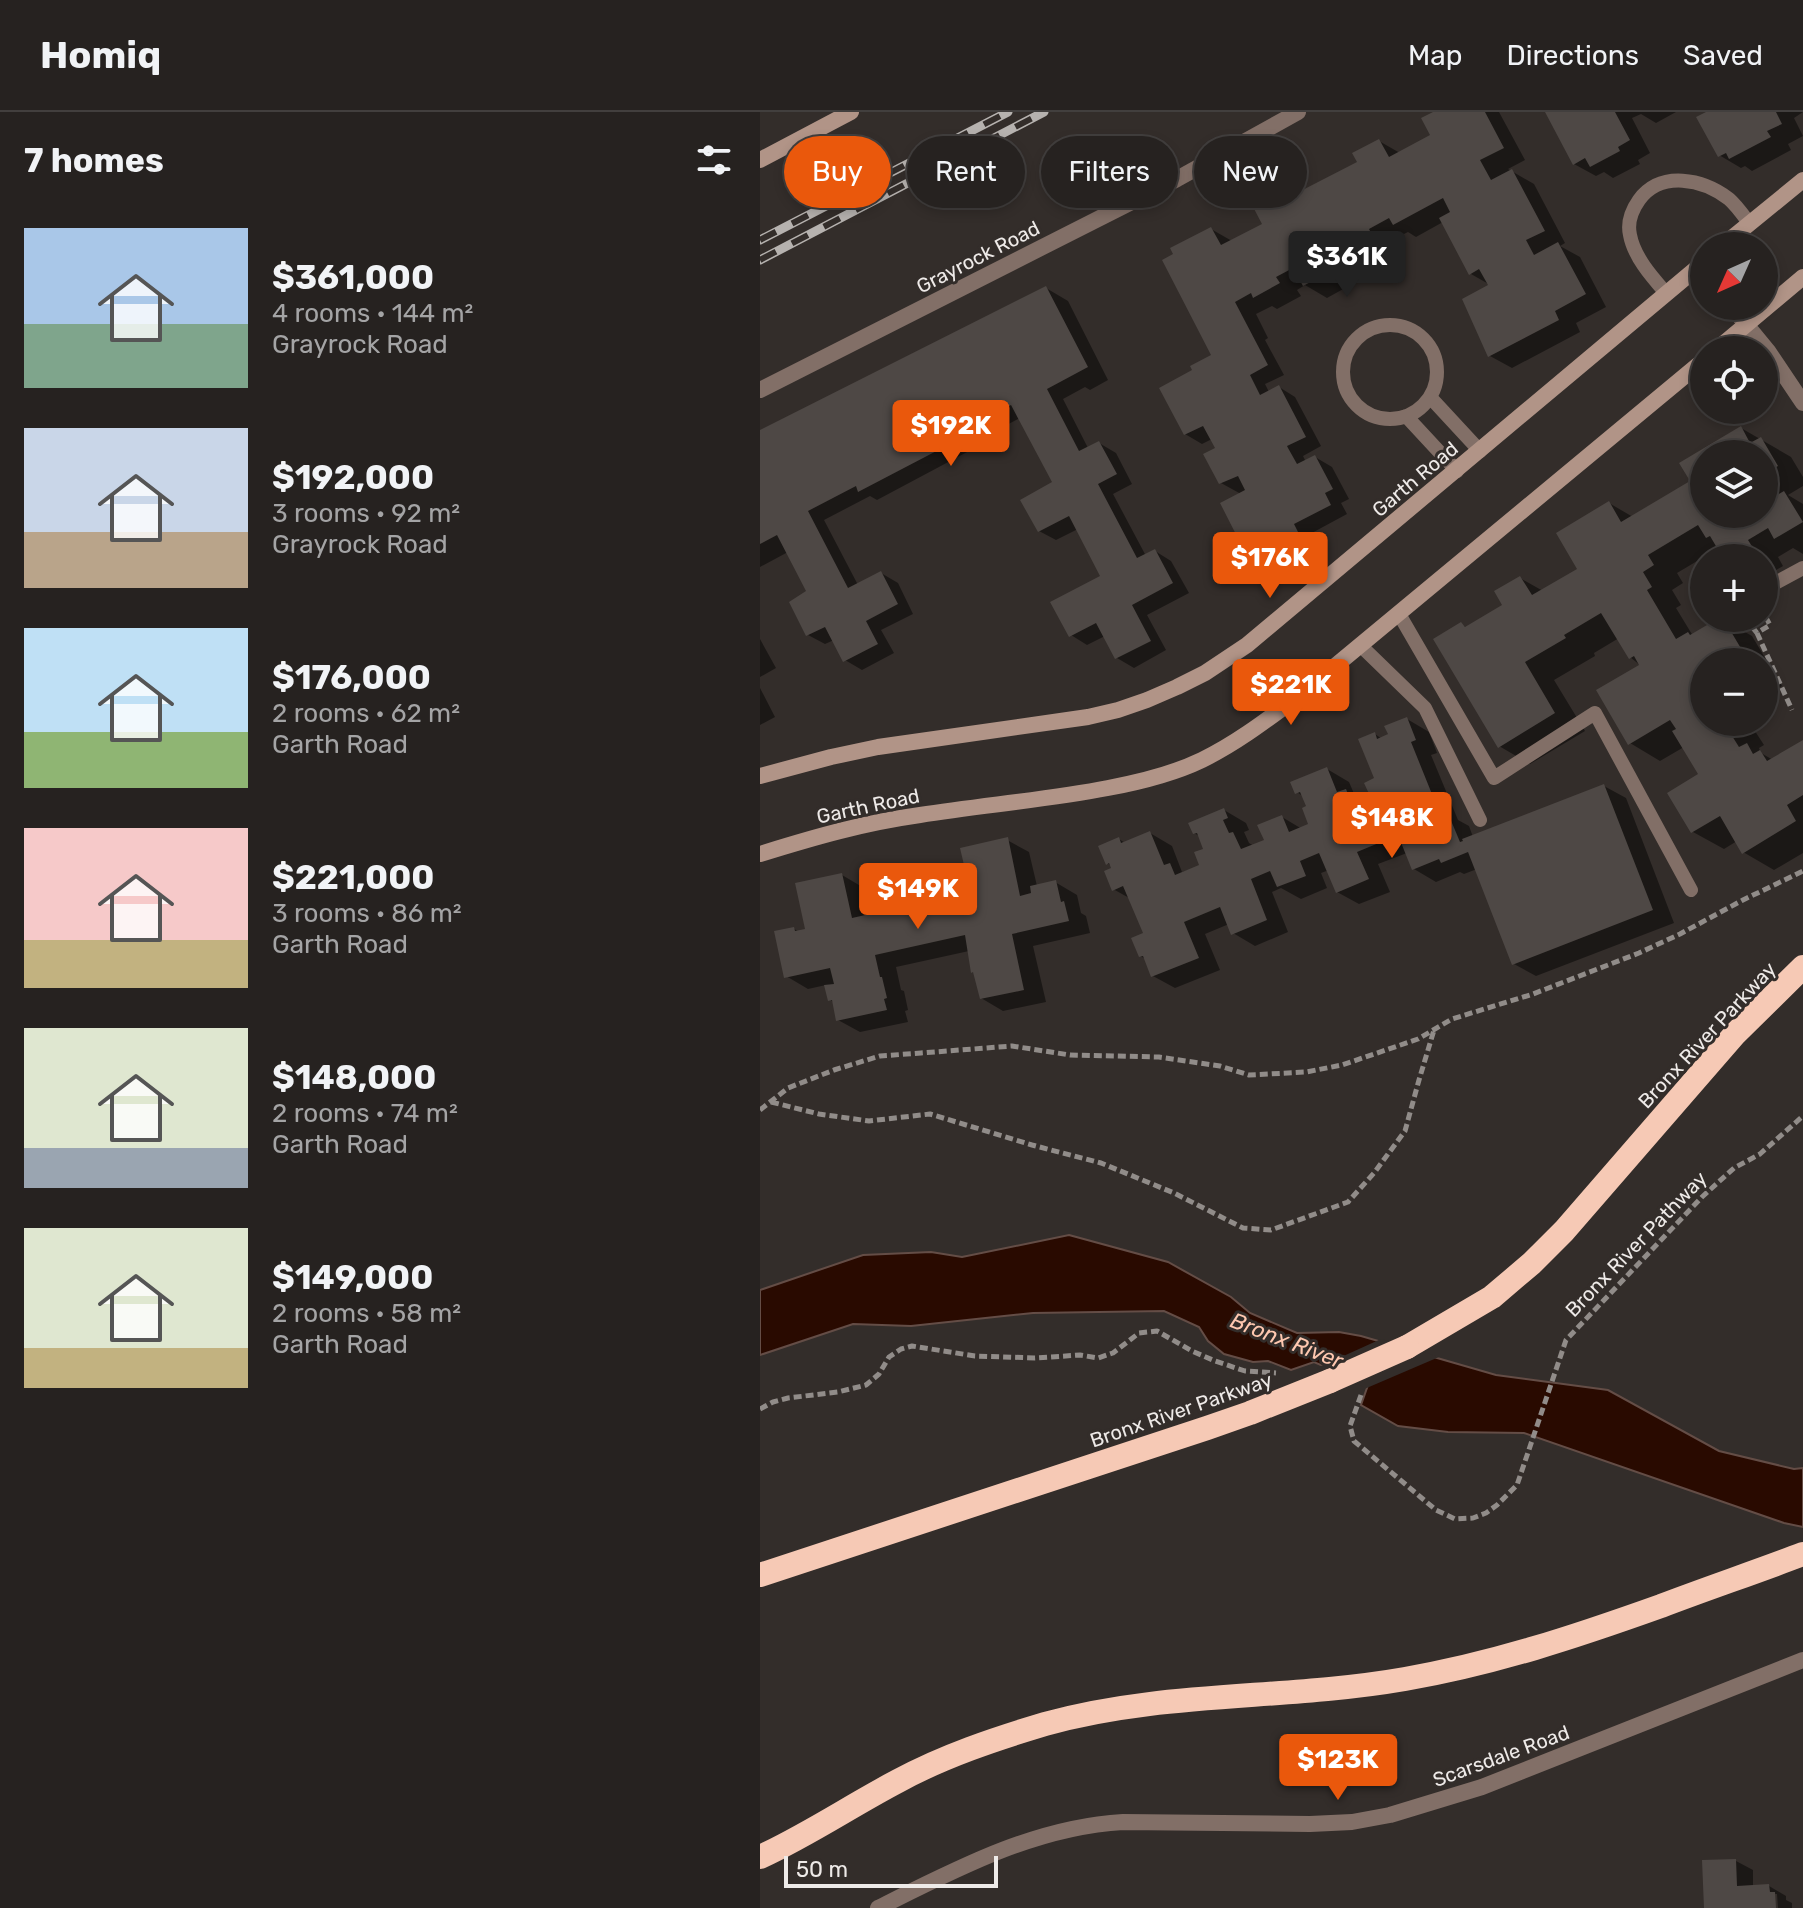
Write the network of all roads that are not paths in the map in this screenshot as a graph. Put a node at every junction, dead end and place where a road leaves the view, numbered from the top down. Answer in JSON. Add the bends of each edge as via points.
{"nodes":[{"id":1,"x":851,"y":112,"type":"edge"},
{"id":2,"x":1298,"y":112,"type":"edge"},
{"id":3,"x":760,"y":160,"type":"edge"},
{"id":4,"x":1803,"y":180,"type":"edge"},
{"id":5,"x":1749,"y":223,"type":"junction"},
{"id":6,"x":1738,"y":232,"type":"edge"},
{"id":7,"x":1690,"y":276,"type":"edge"},
{"id":8,"x":1803,"y":277,"type":"edge"},
{"id":9,"x":1666,"y":293,"type":"junction"},
{"id":10,"x":1743,"y":320,"type":"edge"},
{"id":11,"x":1747,"y":325,"type":"junction"},
{"id":12,"x":1733,"y":336,"type":"edge"},
{"id":13,"x":1690,"y":372,"type":"edge"},
{"id":14,"x":760,"y":390,"type":"edge"},
{"id":15,"x":1430,"y":397,"type":"junction"},
{"id":16,"x":1803,"y":403,"type":"edge"},
{"id":17,"x":1406,"y":416,"type":"junction"},
{"id":18,"x":1480,"y":451,"type":"junction"},
{"id":19,"x":1457,"y":471,"type":"junction"},
{"id":20,"x":1803,"y":568,"type":"edge"},
{"id":21,"x":1778,"y":582,"type":"edge"},
{"id":22,"x":1399,"y":614,"type":"junction"},
{"id":23,"x":1360,"y":645,"type":"junction"},
{"id":24,"x":760,"y":776,"type":"edge"},
{"id":25,"x":1480,"y":820,"type":"dead end"},
{"id":26,"x":760,"y":854,"type":"edge"},
{"id":27,"x":1691,"y":890,"type":"dead end"},
{"id":28,"x":1803,"y":967,"type":"edge"},
{"id":29,"x":1803,"y":1554,"type":"edge"},
{"id":30,"x":760,"y":1575,"type":"edge"},
{"id":31,"x":1803,"y":1660,"type":"edge"},
{"id":32,"x":760,"y":1857,"type":"edge"},
{"id":33,"x":878,"y":1908,"type":"edge"}],
"edges":[{"from":1,"to":3,"type":"street"},
{"from":2,"to":14,"type":"street","name":"Grayrock Road"},
{"from":4,"to":5,"type":"street"},
{"from":5,"to":6,"type":"street"},
{"from":5,"to":9,"type":"lane","via":[[1729,200],[1689,181],[1675,180],[1646,191],[1630,217],[1629,234],[1649,274]]},
{"from":7,"to":9,"type":"street","name":"Garth Road"},
{"from":8,"to":11,"type":"street"},
{"from":9,"to":18,"type":"street","name":"Garth Road"},
{"from":10,"to":11,"type":"street"},
{"from":11,"to":12,"type":"street"},
{"from":11,"to":16,"type":"street"},
{"from":13,"to":22,"type":"street","name":"Garth Road"},
{"from":15,"to":17,"type":"lane"},
{"from":15,"to":17,"type":"lane","via":[[1437,363],[1416,332],[1400,325],[1374,327],[1355,340],[1343,368],[1351,398],[1377,417]]},
{"from":15,"to":18,"type":"lane"},
{"from":17,"to":19,"type":"lane"},
{"from":18,"to":19,"type":"street","name":"Garth Road"},
{"from":19,"to":24,"type":"street","name":"Garth Road","via":[[1247,645],[1167,692],[1088,717],[878,747]]},
{"from":20,"to":21,"type":"lane"},
{"from":22,"to":23,"type":"street","name":"Garth Road"},
{"from":22,"to":27,"type":"lane","via":[[1494,778],[1595,713]]},
{"from":23,"to":25,"type":"lane","via":[[1425,708]]},
{"from":23,"to":26,"type":"street","name":"Garth Road","via":[[1251,732],[1177,770],[1091,791],[879,821]]},
{"from":28,"to":30,"type":"highway","name":"Bronx River Parkway","bridge":true,"via":[[1735,1034],[1532,1263],[1492,1297],[1407,1347],[1250,1413]]},
{"from":29,"to":32,"type":"highway","via":[[1557,1642],[1455,1670],[1356,1686],[1146,1704],[1048,1724],[993,1740],[900,1779]]},
{"from":31,"to":33,"type":"street","name":"Scarsdale Road","via":[[1482,1787],[1390,1815],[1310,1824],[1095,1823],[1011,1846]]}]}
